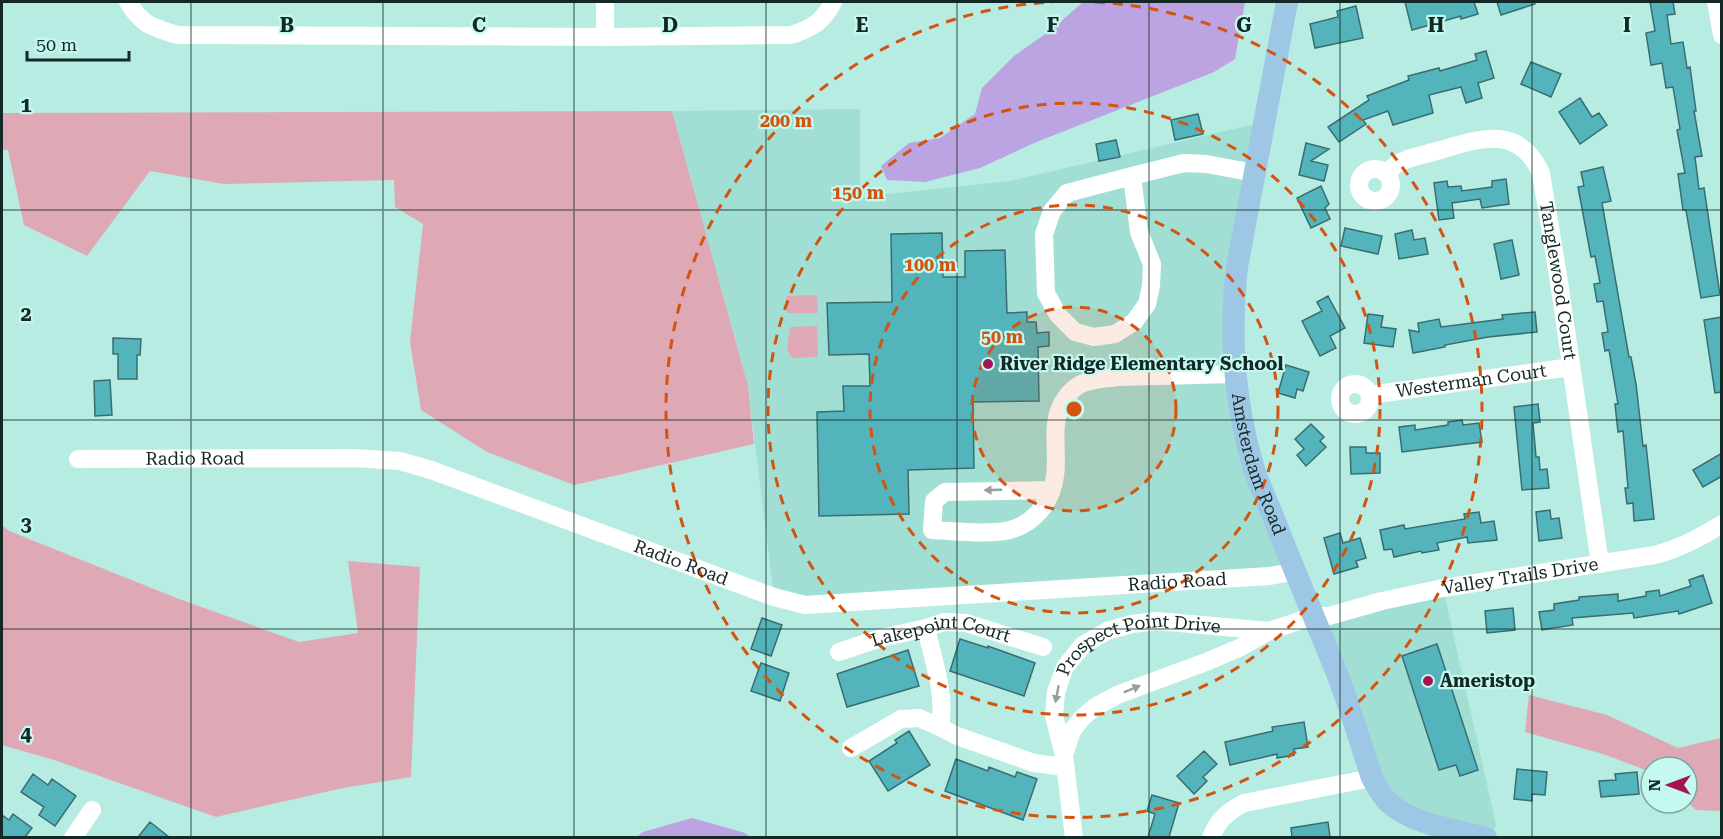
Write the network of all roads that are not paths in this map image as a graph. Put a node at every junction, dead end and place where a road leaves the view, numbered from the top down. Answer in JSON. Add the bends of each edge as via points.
{"nodes":[{"id":1,"x":128,"y":2,"type":"edge"},
{"id":2,"x":605,"y":2,"type":"edge"},
{"id":3,"x":833,"y":2,"type":"edge"},
{"id":4,"x":1287,"y":2,"type":"edge"},
{"id":5,"x":1716,"y":2,"type":"edge"},
{"id":6,"x":1722,"y":35,"type":"edge"},
{"id":7,"x":605,"y":37,"type":"junction"},
{"id":8,"x":1255,"y":173,"type":"junction"},
{"id":9,"x":1387,"y":174,"type":"dead end"},
{"id":10,"x":1131,"y":176,"type":"junction"},
{"id":11,"x":1570,"y":367,"type":"junction"},
{"id":12,"x":1235,"y":374,"type":"junction"},
{"id":13,"x":1370,"y":395,"type":"dead end"},
{"id":14,"x":78,"y":459,"type":"dead end"},
{"id":15,"x":1052,"y":490,"type":"junction"},
{"id":16,"x":1722,"y":524,"type":"edge"},
{"id":17,"x":1600,"y":564,"type":"junction"},
{"id":18,"x":1294,"y":570,"type":"junction"},
{"id":19,"x":1314,"y":616,"type":"junction"},
{"id":20,"x":926,"y":628,"type":"junction"},
{"id":21,"x":1269,"y":631,"type":"junction"},
{"id":22,"x":1043,"y":647,"type":"dead end"},
{"id":23,"x":839,"y":652,"type":"dead end"},
{"id":24,"x":940,"y":727,"type":"junction"},
{"id":25,"x":851,"y":748,"type":"dead end"},
{"id":26,"x":1064,"y":761,"type":"junction"},
{"id":27,"x":1372,"y":778,"type":"junction"},
{"id":28,"x":92,"y":810,"type":"dead end"},
{"id":29,"x":73,"y":837,"type":"edge"},
{"id":30,"x":1074,"y":837,"type":"edge"},
{"id":31,"x":1211,"y":837,"type":"edge"},
{"id":32,"x":1486,"y":837,"type":"edge"}],
"edges":[{"from":1,"to":7,"type":"street","via":[[136,15],[152,27],[177,35]]},
{"from":2,"to":7,"type":"street"},
{"from":3,"to":7,"type":"street","via":[[813,26],[790,35]]},
{"from":4,"to":8,"type":"main road","name":"Amsterdam Road"},
{"from":5,"to":6,"type":"street"},
{"from":8,"to":10,"type":"street","via":[[1184,163]]},
{"from":8,"to":12,"type":"main road","name":"Amsterdam Road","via":[[1233,300]]},
{"from":9,"to":11,"type":"street","name":"Tanglewood Court","via":[[1398,163],[1477,139],[1510,141],[1532,157],[1541,173]]},
{"from":10,"to":10,"type":"street","via":[[1068,193],[1052,211],[1044,234],[1046,293],[1058,315],[1075,332],[1094,337],[1115,334],[1134,322],[1147,304],[1152,264],[1139,232]]},
{"from":11,"to":13,"type":"street","name":"Westerman Court"},
{"from":11,"to":17,"type":"street","name":"Tanglewood Court"},
{"from":12,"to":15,"type":"street","via":[[1117,377],[1079,385],[1058,411]]},
{"from":12,"to":18,"type":"main road","name":"Amsterdam Road","via":[[1254,468]]},
{"from":14,"to":18,"type":"street","name":"Radio Road","via":[[400,461],[805,605],[1270,576]]},
{"from":15,"to":15,"type":"street","one_way":true,"via":[[945,492],[934,501],[932,530],[1009,530],[1039,513]]},
{"from":16,"to":17,"type":"street","name":"Valley Trails Drive","via":[[1675,549]]},
{"from":17,"to":19,"type":"street","name":"Valley Trails Drive","via":[[1443,588],[1329,616]]},
{"from":18,"to":19,"type":"main road","name":"Amsterdam Road"},
{"from":19,"to":21,"type":"street","name":"Prospect Point Drive"},
{"from":19,"to":27,"type":"main road","name":"Amsterdam Road"},
{"from":20,"to":22,"type":"street","name":"Lakepoint Court","via":[[944,622],[966,623]]},
{"from":20,"to":23,"type":"street","name":"Lakepoint Court"},
{"from":20,"to":24,"type":"street","via":[[942,700]]},
{"from":26,"to":21,"type":"street","name":"Prospect Point Drive","one_way":true,"via":[[1072,731],[1095,707],[1239,648]]},
{"from":21,"to":26,"type":"street","name":"Prospect Point Drive","one_way":true,"via":[[1157,621],[1107,631],[1083,645],[1065,667],[1056,692],[1054,716]]},
{"from":24,"to":25,"type":"street","via":[[919,718],[901,720]]},
{"from":24,"to":26,"type":"street","via":[[1034,763]]},
{"from":26,"to":30,"type":"street","name":"Prospect Point Drive"},
{"from":27,"to":31,"type":"street","via":[[1244,802],[1220,820]]},
{"from":27,"to":32,"type":"main road","name":"Amsterdam Road","via":[[1381,794],[1397,809],[1421,820]]},
{"from":28,"to":29,"type":"street"}]}
